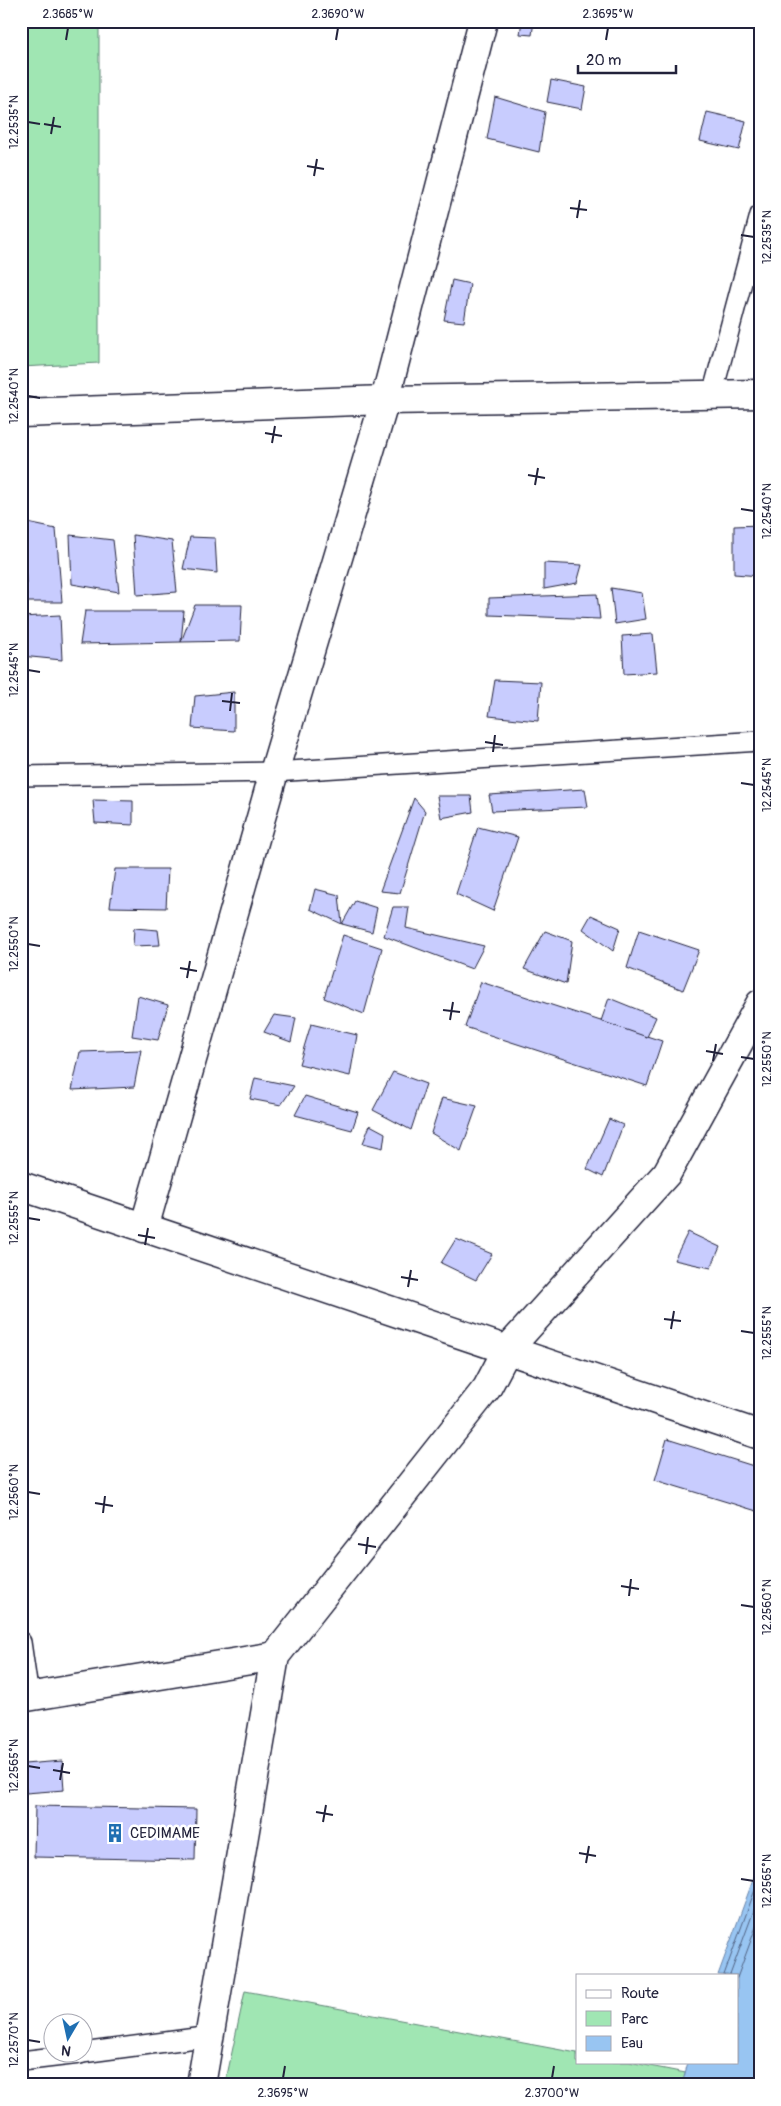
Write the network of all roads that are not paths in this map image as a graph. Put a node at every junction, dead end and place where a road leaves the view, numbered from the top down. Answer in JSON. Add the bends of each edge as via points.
{"nodes":[{"id":1,"x":483,"y":21,"type":"edge"},
{"id":2,"x":760,"y":216,"type":"edge"},
{"id":3,"x":712,"y":394,"type":"junction"},
{"id":4,"x":760,"y":394,"type":"edge"},
{"id":5,"x":385,"y":400,"type":"junction"},
{"id":6,"x":21,"y":413,"type":"edge"},
{"id":7,"x":760,"y":741,"type":"edge"},
{"id":8,"x":274,"y":772,"type":"junction"},
{"id":9,"x":21,"y":776,"type":"edge"},
{"id":10,"x":760,"y":1004,"type":"edge"},
{"id":11,"x":21,"y":1186,"type":"edge"},
{"id":12,"x":144,"y":1228,"type":"junction"},
{"id":13,"x":507,"y":1350,"type":"junction"},
{"id":14,"x":760,"y":1435,"type":"edge"},
{"id":15,"x":21,"y":1642,"type":"edge"},
{"id":16,"x":275,"y":1656,"type":"junction"},
{"id":17,"x":25,"y":1697,"type":"edge"},
{"id":18,"x":211,"y":2036,"type":"junction"},
{"id":19,"x":92,"y":2052,"type":"edge"},
{"id":20,"x":42,"y":2058,"type":"edge"},
{"id":21,"x":21,"y":2061,"type":"edge"},
{"id":22,"x":202,"y":2085,"type":"edge"}],
"edges":[{"from":1,"to":5,"type":"street"},
{"from":2,"to":3,"type":"lane"},
{"from":3,"to":4,"type":"street"},
{"from":3,"to":5,"type":"street"},
{"from":5,"to":6,"type":"street"},
{"from":5,"to":8,"type":"street"},
{"from":7,"to":8,"type":"lane"},
{"from":8,"to":9,"type":"lane"},
{"from":8,"to":12,"type":"street"},
{"from":10,"to":13,"type":"street","via":[[666,1173]]},
{"from":11,"to":12,"type":"street"},
{"from":12,"to":13,"type":"street"},
{"from":13,"to":14,"type":"street"},
{"from":13,"to":16,"type":"street","via":[[487,1388]]},
{"from":15,"to":17,"type":"lane"},
{"from":16,"to":17,"type":"street"},
{"from":16,"to":18,"type":"street"},
{"from":18,"to":19,"type":"lane"},
{"from":18,"to":22,"type":"street"},
{"from":20,"to":21,"type":"lane"}]}
